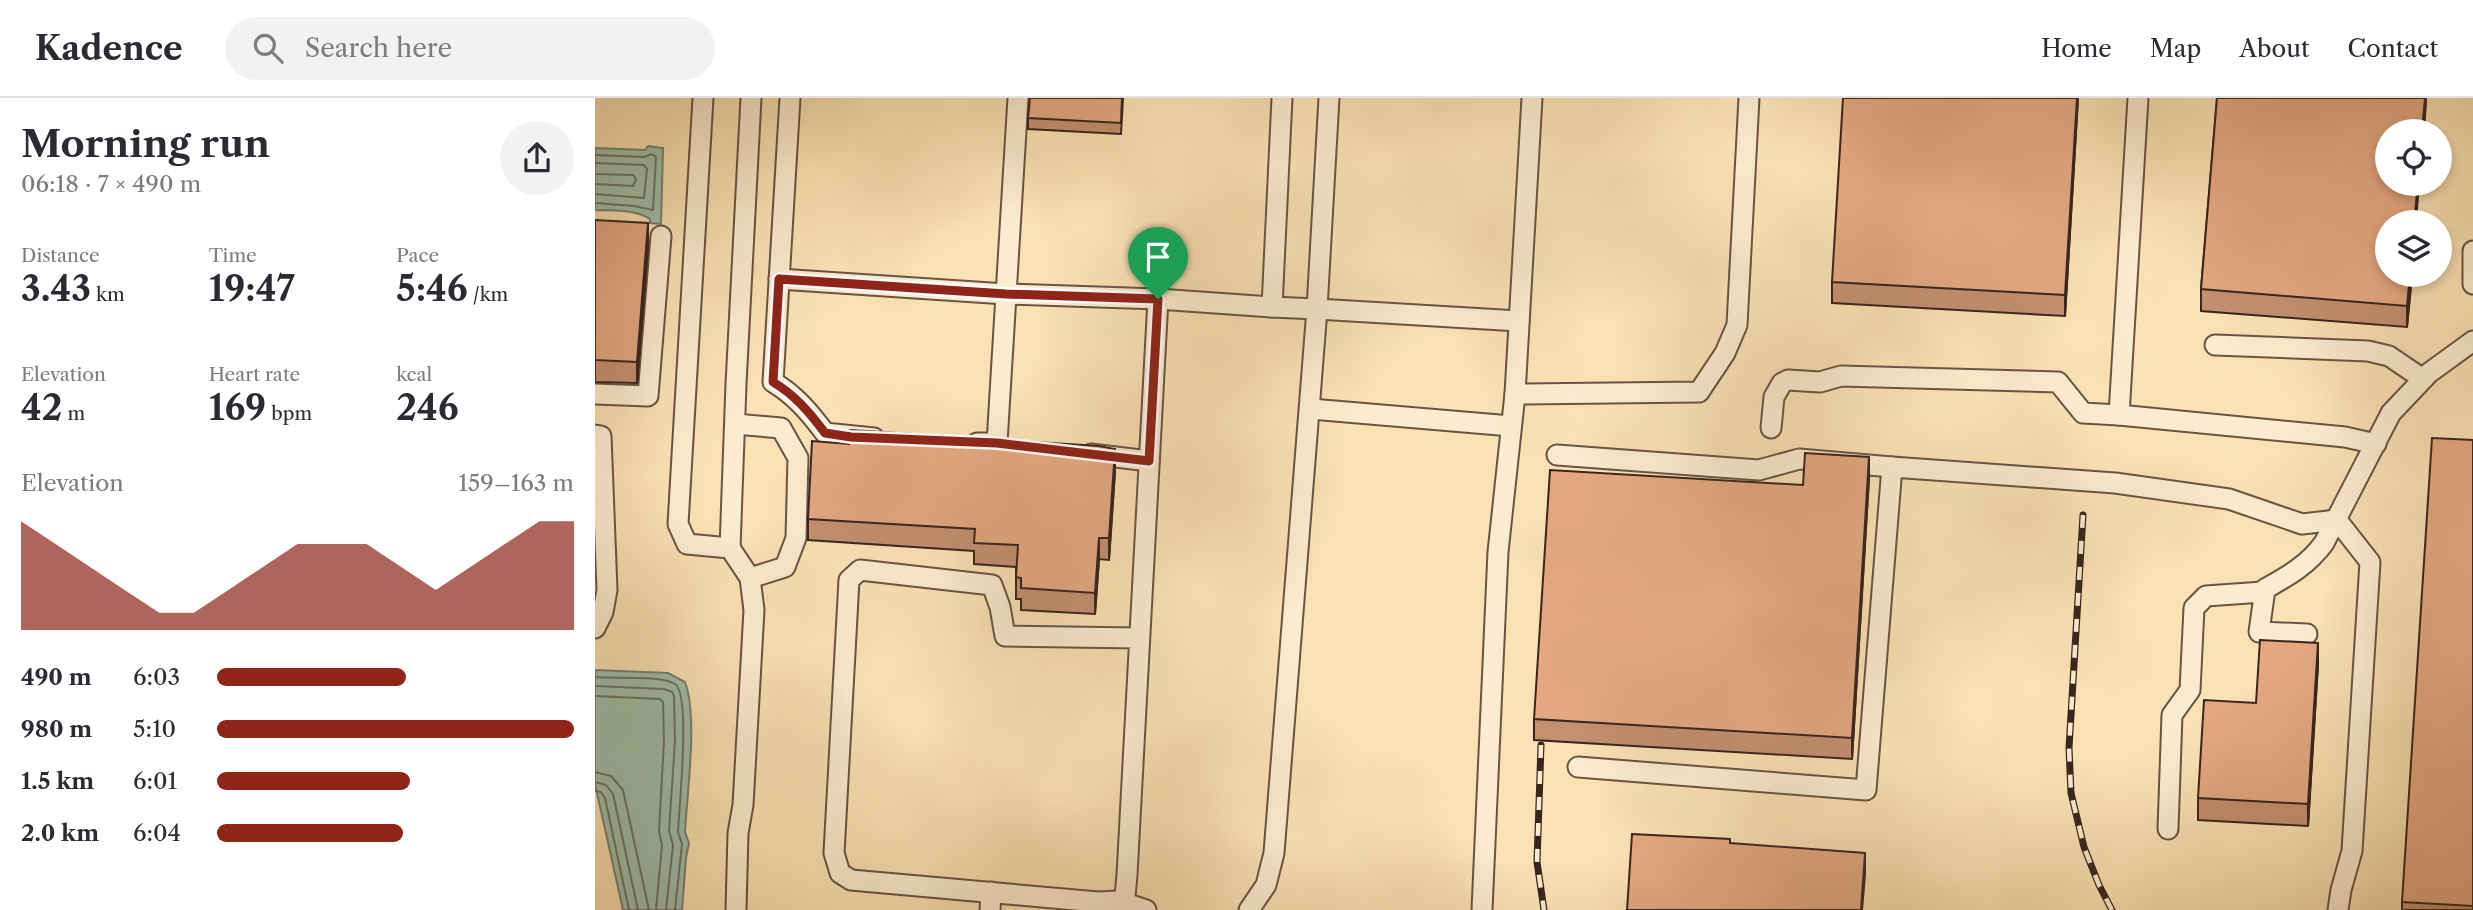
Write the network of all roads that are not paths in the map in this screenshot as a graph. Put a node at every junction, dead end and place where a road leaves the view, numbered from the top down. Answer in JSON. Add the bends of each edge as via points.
{"nodes":[{"id":1,"x":703,"y":98,"type":"edge"},
{"id":2,"x":751,"y":98,"type":"edge"},
{"id":3,"x":790,"y":98,"type":"edge"},
{"id":4,"x":1017,"y":98,"type":"edge"},
{"id":5,"x":1282,"y":98,"type":"edge"},
{"id":6,"x":1329,"y":98,"type":"edge"},
{"id":7,"x":1532,"y":98,"type":"edge"},
{"id":8,"x":1749,"y":98,"type":"edge"},
{"id":9,"x":2138,"y":98,"type":"edge"},
{"id":10,"x":661,"y":236,"type":"dead end"},
{"id":11,"x":2473,"y":251,"type":"edge"},
{"id":12,"x":779,"y":279,"type":"junction"},
{"id":13,"x":2473,"y":284,"type":"edge"},
{"id":14,"x":1006,"y":294,"type":"junction"},
{"id":15,"x":1158,"y":299,"type":"junction"},
{"id":16,"x":1272,"y":307,"type":"junction"},
{"id":17,"x":1317,"y":309,"type":"junction"},
{"id":18,"x":1519,"y":321,"type":"junction"},
{"id":19,"x":2215,"y":345,"type":"dead end"},
{"id":20,"x":2471,"y":347,"type":"edge"},
{"id":21,"x":2423,"y":379,"type":"junction"},
{"id":22,"x":595,"y":394,"type":"edge"},
{"id":23,"x":1515,"y":394,"type":"junction"},
{"id":24,"x":1311,"y":409,"type":"junction"},
{"id":25,"x":2119,"y":415,"type":"junction"},
{"id":26,"x":735,"y":424,"type":"junction"},
{"id":27,"x":1511,"y":426,"type":"junction"},
{"id":28,"x":1771,"y":428,"type":"dead end"},
{"id":29,"x":595,"y":435,"type":"edge"},
{"id":30,"x":891,"y":439,"type":"edge"},
{"id":31,"x":957,"y":442,"type":"edge"},
{"id":32,"x":2376,"y":444,"type":"junction"},
{"id":33,"x":1066,"y":452,"type":"edge"},
{"id":34,"x":1557,"y":455,"type":"dead end"},
{"id":35,"x":1149,"y":461,"type":"junction"},
{"id":36,"x":1892,"y":467,"type":"junction"},
{"id":37,"x":2337,"y":520,"type":"junction"},
{"id":38,"x":730,"y":548,"type":"junction"},
{"id":39,"x":750,"y":578,"type":"junction"},
{"id":40,"x":2263,"y":592,"type":"junction"},
{"id":41,"x":595,"y":628,"type":"edge"},
{"id":42,"x":2307,"y":634,"type":"dead end"},
{"id":43,"x":1139,"y":638,"type":"junction"},
{"id":44,"x":1578,"y":768,"type":"dead end"},
{"id":45,"x":2168,"y":829,"type":"dead end"},
{"id":46,"x":990,"y":901,"type":"edge"},
{"id":47,"x":1119,"y":901,"type":"junction"},
{"id":48,"x":736,"y":910,"type":"edge"},
{"id":49,"x":1146,"y":910,"type":"edge"},
{"id":50,"x":1249,"y":910,"type":"edge"},
{"id":51,"x":1482,"y":910,"type":"edge"},
{"id":52,"x":2338,"y":910,"type":"edge"}],
"edges":[{"from":1,"to":38,"type":"street","via":[[678,524],[687,544]]},
{"from":2,"to":26,"type":"street"},
{"from":3,"to":12,"type":"street"},
{"from":4,"to":14,"type":"street"},
{"from":5,"to":16,"type":"street"},
{"from":6,"to":17,"type":"street"},
{"from":7,"to":18,"type":"street"},
{"from":8,"to":23,"type":"street","via":[[1737,325],[1699,392]]},
{"from":9,"to":25,"type":"street"},
{"from":10,"to":22,"type":"street","via":[[648,396]]},
{"from":11,"to":13,"type":"street"},
{"from":12,"to":14,"type":"street"},
{"from":12,"to":30,"type":"street","via":[[773,382],[806,408],[825,433]]},
{"from":14,"to":15,"type":"street"},
{"from":14,"to":31,"type":"street","via":[[1004,444]]},
{"from":15,"to":16,"type":"street"},
{"from":15,"to":35,"type":"street"},
{"from":16,"to":17,"type":"street"},
{"from":17,"to":18,"type":"street"},
{"from":17,"to":24,"type":"street"},
{"from":18,"to":23,"type":"street"},
{"from":19,"to":21,"type":"street","via":[[2368,351],[2389,356]]},
{"from":20,"to":21,"type":"street"},
{"from":21,"to":32,"type":"street","via":[[2391,412]]},
{"from":23,"to":27,"type":"street"},
{"from":24,"to":27,"type":"street"},
{"from":24,"to":50,"type":"street","via":[[1274,853],[1266,885]]},
{"from":25,"to":28,"type":"street","via":[[2083,413],[2058,382],[1842,376],[1821,382],[1782,383],[1774,397]]},
{"from":25,"to":32,"type":"street","via":[[2345,436]]},
{"from":26,"to":38,"type":"street"},
{"from":26,"to":39,"type":"street","via":[[781,428],[798,458],[796,538],[785,567]]},
{"from":27,"to":51,"type":"street","via":[[1498,552]]},
{"from":29,"to":41,"type":"street","via":[[601,436],[607,557],[607,590]]},
{"from":32,"to":37,"type":"street"},
{"from":33,"to":35,"type":"street"},
{"from":34,"to":36,"type":"street","via":[[1759,470],[1799,459]]},
{"from":35,"to":43,"type":"street"},
{"from":36,"to":37,"type":"street","via":[[2129,485],[2229,499],[2302,524]]},
{"from":36,"to":44,"type":"street","via":[[1866,790]]},
{"from":37,"to":40,"type":"street","via":[[2313,558]]},
{"from":37,"to":52,"type":"street","via":[[2370,562],[2353,851]]},
{"from":38,"to":39,"type":"street"},
{"from":39,"to":48,"type":"street","via":[[754,610]]},
{"from":40,"to":42,"type":"street","via":[[2259,632]]},
{"from":40,"to":45,"type":"street","via":[[2206,596],[2194,608],[2190,690],[2172,715]]},
{"from":43,"to":46,"type":"street","via":[[1005,636],[992,585],[860,570],[849,580],[834,853],[839,873],[851,880]]},
{"from":43,"to":47,"type":"street","via":[[1125,895]]},
{"from":46,"to":47,"type":"street"},
{"from":47,"to":49,"type":"street"}]}
